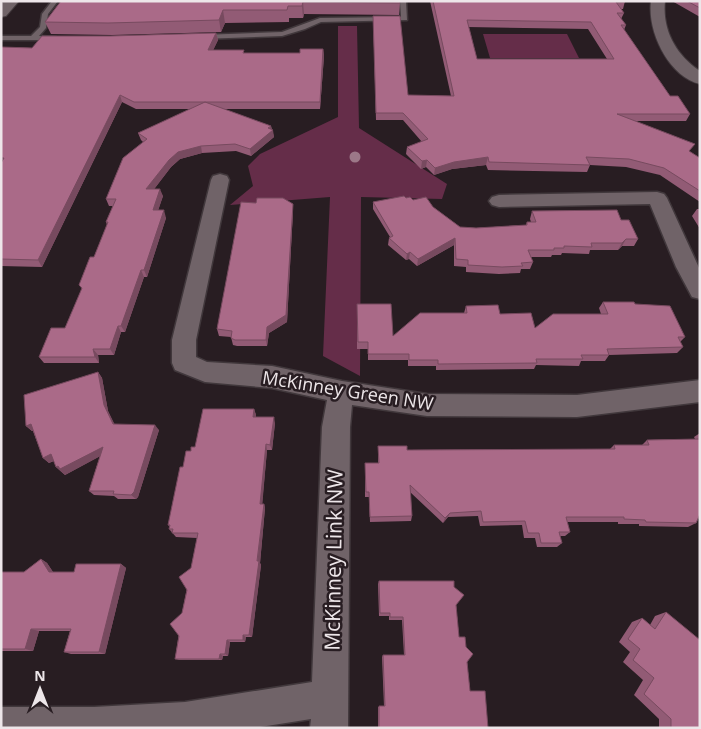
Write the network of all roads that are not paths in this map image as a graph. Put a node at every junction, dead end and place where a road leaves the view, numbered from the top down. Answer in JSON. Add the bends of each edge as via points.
{"nodes":[{"id":1,"x":12,"y":1,"type":"edge"},
{"id":2,"x":55,"y":1,"type":"edge"},
{"id":3,"x":402,"y":1,"type":"edge"},
{"id":4,"x":658,"y":1,"type":"edge"},
{"id":5,"x":1,"y":13,"type":"edge"},
{"id":6,"x":196,"y":37,"type":"edge"},
{"id":7,"x":1,"y":38,"type":"edge"},
{"id":8,"x":33,"y":38,"type":"junction"},
{"id":9,"x":63,"y":39,"type":"edge"},
{"id":10,"x":684,"y":45,"type":"dead end"},
{"id":11,"x":700,"y":64,"type":"edge"},
{"id":12,"x":700,"y":79,"type":"edge"},
{"id":13,"x":220,"y":180,"type":"dead end"},
{"id":14,"x":499,"y":201,"type":"dead end"},
{"id":15,"x":697,"y":280,"type":"edge"},
{"id":16,"x":700,"y":391,"type":"edge"},
{"id":17,"x":342,"y":392,"type":"junction"},
{"id":18,"x":329,"y":713,"type":"edge"},
{"id":19,"x":1,"y":726,"type":"edge"}],
"edges":[{"from":1,"to":5,"type":"street"},
{"from":2,"to":8,"type":"lane","via":[[45,14],[43,28]]},
{"from":3,"to":6,"type":"lane","via":[[405,19],[320,20],[282,34]]},
{"from":4,"to":12,"type":"street","via":[[656,18],[668,46],[686,70]]},
{"from":7,"to":8,"type":"lane"},
{"from":8,"to":9,"type":"lane"},
{"from":10,"to":11,"type":"street"},
{"from":13,"to":17,"type":"street","name":"McKinney Green NW","via":[[184,340],[184,363],[205,372],[272,377]]},
{"from":14,"to":15,"type":"street","via":[[657,198]]},
{"from":16,"to":17,"type":"street","name":"McKinney Green NW","via":[[549,407],[427,405]]},
{"from":17,"to":18,"type":"street","name":"McKinney Link NW","via":[[336,427]]},
{"from":18,"to":19,"type":"street","via":[[94,726]]}]}
